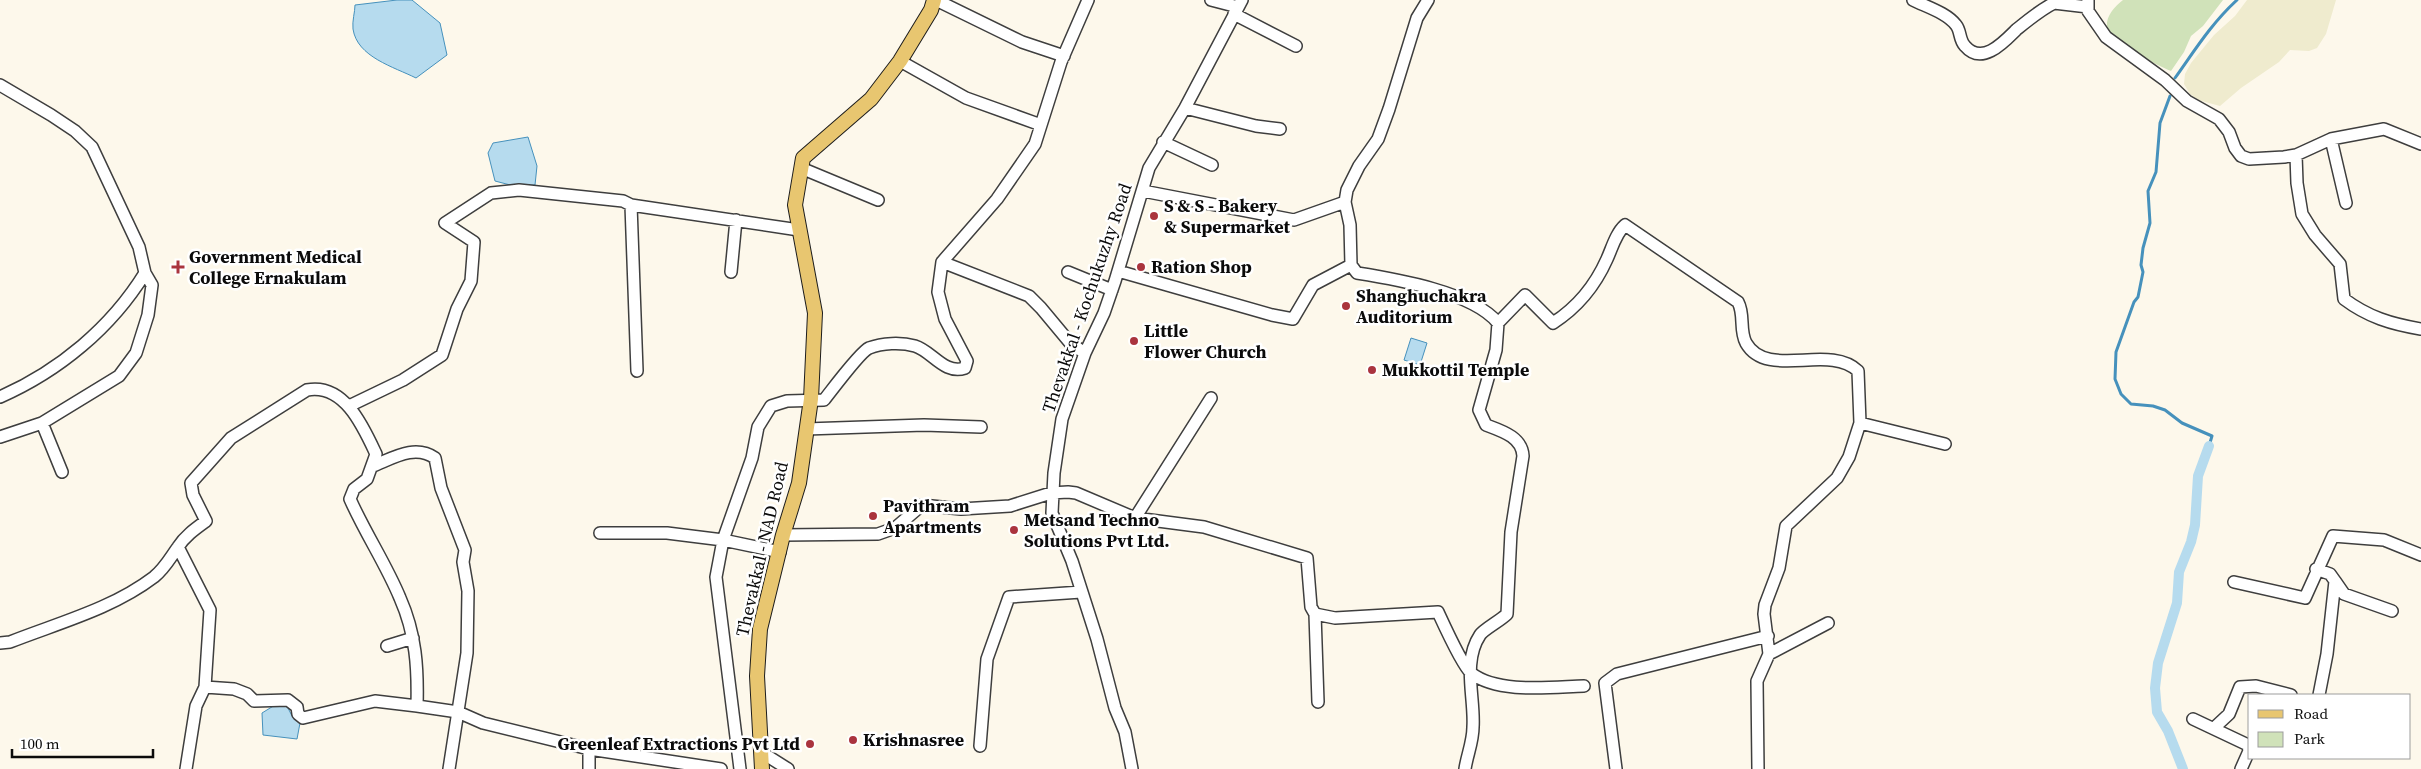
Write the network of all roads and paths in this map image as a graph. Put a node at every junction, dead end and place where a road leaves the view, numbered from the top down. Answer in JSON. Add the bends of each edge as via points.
{"nodes":[{"id":1,"x":935,"y":0,"type":"edge"},
{"id":2,"x":1088,"y":0,"type":"edge"},
{"id":3,"x":1210,"y":0,"type":"edge"},
{"id":4,"x":1428,"y":0,"type":"edge"},
{"id":5,"x":1913,"y":0,"type":"edge"},
{"id":6,"x":2088,"y":4,"type":"edge"},
{"id":7,"x":1238,"y":7,"type":"edge"},
{"id":8,"x":1296,"y":46,"type":"dead end"},
{"id":9,"x":1064,"y":56,"type":"junction"},
{"id":10,"x":900,"y":61,"type":"junction"},
{"id":11,"x":0,"y":85,"type":"edge"},
{"id":12,"x":1185,"y":108,"type":"junction"},
{"id":13,"x":1041,"y":125,"type":"junction"},
{"id":14,"x":1280,"y":129,"type":"dead end"},
{"id":15,"x":2331,"y":138,"type":"junction"},
{"id":16,"x":1163,"y":142,"type":"junction"},
{"id":17,"x":2421,"y":144,"type":"edge"},
{"id":18,"x":2296,"y":155,"type":"junction"},
{"id":19,"x":1212,"y":165,"type":"dead end"},
{"id":20,"x":800,"y":168,"type":"junction"},
{"id":21,"x":1143,"y":191,"type":"junction"},
{"id":22,"x":878,"y":200,"type":"dead end"},
{"id":23,"x":1345,"y":202,"type":"junction"},
{"id":24,"x":2346,"y":203,"type":"dead end"},
{"id":25,"x":630,"y":204,"type":"junction"},
{"id":26,"x":736,"y":220,"type":"junction"},
{"id":27,"x":799,"y":230,"type":"junction"},
{"id":28,"x":942,"y":262,"type":"junction"},
{"id":29,"x":1351,"y":265,"type":"junction"},
{"id":30,"x":1118,"y":271,"type":"junction"},
{"id":31,"x":731,"y":272,"type":"dead end"},
{"id":32,"x":1068,"y":272,"type":"dead end"},
{"id":33,"x":145,"y":273,"type":"junction"},
{"id":34,"x":1112,"y":290,"type":"junction"},
{"id":35,"x":1498,"y":323,"type":"junction"},
{"id":36,"x":2421,"y":329,"type":"edge"},
{"id":37,"x":1085,"y":353,"type":"junction"},
{"id":38,"x":637,"y":371,"type":"dead end"},
{"id":39,"x":0,"y":397,"type":"edge"},
{"id":40,"x":811,"y":398,"type":"junction"},
{"id":41,"x":1211,"y":398,"type":"dead end"},
{"id":42,"x":349,"y":406,"type":"junction"},
{"id":43,"x":42,"y":423,"type":"junction"},
{"id":44,"x":1860,"y":423,"type":"junction"},
{"id":45,"x":981,"y":427,"type":"dead end"},
{"id":46,"x":806,"y":429,"type":"junction"},
{"id":47,"x":0,"y":437,"type":"edge"},
{"id":48,"x":1945,"y":444,"type":"dead end"},
{"id":49,"x":373,"y":466,"type":"junction"},
{"id":50,"x":62,"y":472,"type":"dead end"},
{"id":51,"x":1051,"y":493,"type":"junction"},
{"id":52,"x":1135,"y":518,"type":"junction"},
{"id":53,"x":600,"y":533,"type":"dead end"},
{"id":54,"x":783,"y":535,"type":"junction"},
{"id":55,"x":723,"y":540,"type":"junction"},
{"id":56,"x":178,"y":546,"type":"junction"},
{"id":57,"x":780,"y":552,"type":"junction"},
{"id":58,"x":2421,"y":554,"type":"edge"},
{"id":59,"x":2316,"y":569,"type":"junction"},
{"id":60,"x":2335,"y":581,"type":"junction"},
{"id":61,"x":2234,"y":582,"type":"dead end"},
{"id":62,"x":1081,"y":592,"type":"junction"},
{"id":63,"x":2392,"y":611,"type":"dead end"},
{"id":64,"x":1315,"y":614,"type":"junction"},
{"id":65,"x":1828,"y":623,"type":"dead end"},
{"id":66,"x":1768,"y":636,"type":"junction"},
{"id":67,"x":413,"y":638,"type":"junction"},
{"id":68,"x":0,"y":643,"type":"edge"},
{"id":69,"x":387,"y":646,"type":"dead end"},
{"id":70,"x":1769,"y":654,"type":"junction"},
{"id":71,"x":1470,"y":672,"type":"junction"},
{"id":72,"x":1584,"y":686,"type":"dead end"},
{"id":73,"x":205,"y":687,"type":"junction"},
{"id":74,"x":2287,"y":694,"type":"edge"},
{"id":75,"x":2318,"y":694,"type":"edge"},
{"id":76,"x":1318,"y":702,"type":"dead end"},
{"id":77,"x":417,"y":706,"type":"junction"},
{"id":78,"x":458,"y":712,"type":"junction"},
{"id":79,"x":2193,"y":719,"type":"dead end"},
{"id":80,"x":2214,"y":728,"type":"junction"},
{"id":81,"x":2248,"y":745,"type":"edge"},
{"id":82,"x":980,"y":746,"type":"dead end"},
{"id":83,"x":589,"y":749,"type":"junction"},
{"id":84,"x":761,"y":752,"type":"junction"},
{"id":85,"x":2248,"y":753,"type":"edge"},
{"id":86,"x":186,"y":769,"type":"edge"},
{"id":87,"x":449,"y":769,"type":"edge"},
{"id":88,"x":589,"y":769,"type":"edge"},
{"id":89,"x":721,"y":769,"type":"edge"},
{"id":90,"x":740,"y":769,"type":"edge"},
{"id":91,"x":762,"y":769,"type":"edge"},
{"id":92,"x":788,"y":769,"type":"edge"},
{"id":93,"x":1132,"y":769,"type":"edge"},
{"id":94,"x":1465,"y":769,"type":"edge"},
{"id":95,"x":1616,"y":769,"type":"edge"},
{"id":96,"x":1758,"y":769,"type":"edge"},
{"id":97,"x":2241,"y":769,"type":"edge"}],
"edges":[{"from":1,"to":9,"type":"street","via":[[1022,42]]},
{"from":1,"to":10,"type":"main road","name":"Thevakkal - NAD Road"},
{"from":2,"to":9,"type":"street"},
{"from":3,"to":7,"type":"street"},
{"from":4,"to":23,"type":"street","via":[[1417,18],[1378,139],[1346,190]]},
{"from":5,"to":6,"type":"street","via":[[1951,20],[1958,26],[1966,47],[1983,53],[1991,52],[2006,42],[2054,4]]},
{"from":6,"to":18,"type":"street","via":[[2088,12],[2106,37],[2166,80],[2187,101],[2219,119],[2241,156],[2249,159]]},
{"from":7,"to":8,"type":"street"},
{"from":7,"to":12,"type":"street","name":"Thevakkal - Kochukuzhy Road"},
{"from":9,"to":13,"type":"street"},
{"from":10,"to":13,"type":"street","via":[[966,98]]},
{"from":10,"to":20,"type":"main road","name":"Thevakkal - NAD Road","via":[[871,99],[803,158]]},
{"from":11,"to":33,"type":"street","via":[[75,131],[92,147],[139,247]]},
{"from":12,"to":14,"type":"street"},
{"from":12,"to":16,"type":"street","name":"Thevakkal - Kochukuzhy Road"},
{"from":13,"to":28,"type":"street","via":[[1035,144],[996,199]]},
{"from":15,"to":17,"type":"street","via":[[2384,129]]},
{"from":15,"to":18,"type":"street"},
{"from":15,"to":24,"type":"street"},
{"from":16,"to":19,"type":"street"},
{"from":16,"to":21,"type":"street","name":"Thevakkal - Kochukuzhy Road","via":[[1149,168]]},
{"from":18,"to":36,"type":"street","via":[[2302,214],[2340,264],[2344,298],[2379,320]]},
{"from":20,"to":22,"type":"street"},
{"from":20,"to":27,"type":"main road","name":"Thevakkal - NAD Road","via":[[795,206]]},
{"from":21,"to":23,"type":"street","via":[[1294,220]]},
{"from":21,"to":30,"type":"street","name":"Thevakkal - Kochukuzhy Road"},
{"from":23,"to":29,"type":"street","via":[[1350,225]]},
{"from":25,"to":26,"type":"street"},
{"from":25,"to":38,"type":"street"},
{"from":25,"to":42,"type":"street","via":[[509,191],[491,193],[445,223],[474,242],[471,281],[442,355],[403,380]]},
{"from":26,"to":27,"type":"street"},
{"from":26,"to":31,"type":"street"},
{"from":27,"to":40,"type":"main road","name":"Thevakkal - NAD Road","via":[[815,313]]},
{"from":28,"to":37,"type":"street","via":[[1029,296],[1071,344]]},
{"from":28,"to":40,"type":"street","via":[[938,292],[945,319],[967,361],[965,368],[943,366],[916,346],[893,343],[868,348],[824,400]]},
{"from":29,"to":30,"type":"street","via":[[1313,285],[1293,319]]},
{"from":29,"to":35,"type":"street","via":[[1357,273],[1421,284],[1440,291],[1487,313]]},
{"from":30,"to":34,"type":"street","name":"Thevakkal - Kochukuzhy Road"},
{"from":32,"to":34,"type":"street"},
{"from":33,"to":39,"type":"street","via":[[116,314],[78,348],[53,369]]},
{"from":33,"to":43,"type":"street","via":[[152,285],[148,315],[136,354],[119,376]]},
{"from":34,"to":37,"type":"street","name":"Thevakkal - Kochukuzhy Road"},
{"from":35,"to":44,"type":"street","via":[[1524,295],[1553,323],[1568,313],[1579,304],[1599,276],[1625,224],[1738,302],[1742,310],[1743,334],[1753,351],[1776,360],[1826,359],[1853,367],[1858,372]]},
{"from":35,"to":71,"type":"street","via":[[1496,350],[1479,410],[1486,425],[1511,435],[1521,445],[1523,456],[1511,532],[1507,614],[1480,634]]},
{"from":37,"to":51,"type":"street","name":"Thevakkal - Kochukuzhy Road","via":[[1062,419]]},
{"from":40,"to":46,"type":"main road","name":"Thevakkal - NAD Road"},
{"from":40,"to":55,"type":"street","via":[[787,401],[767,410],[758,427],[752,458]]},
{"from":41,"to":52,"type":"street"},
{"from":42,"to":49,"type":"street","via":[[376,454]]},
{"from":42,"to":56,"type":"street","via":[[320,387],[308,390],[231,438],[191,483],[193,495],[206,521]]},
{"from":43,"to":47,"type":"street"},
{"from":43,"to":50,"type":"street"},
{"from":44,"to":48,"type":"street"},
{"from":44,"to":66,"type":"street","via":[[1849,457],[1837,478],[1786,526],[1779,568],[1765,605]]},
{"from":45,"to":46,"type":"street"},
{"from":46,"to":54,"type":"main road","name":"Thevakkal - NAD Road","via":[[799,483]]},
{"from":49,"to":67,"type":"street","via":[[367,479],[354,489],[350,499],[365,534],[401,599]]},
{"from":49,"to":78,"type":"street","via":[[409,452],[426,452],[435,458],[441,488],[465,550],[462,562],[468,591],[467,653]]},
{"from":51,"to":52,"type":"street","via":[[1076,493]]},
{"from":51,"to":54,"type":"street","via":[[1010,506],[961,509],[922,506],[895,528],[878,534]]},
{"from":51,"to":62,"type":"street","name":"Thevakkal - Kochukuzhy Road","via":[[1052,514]]},
{"from":52,"to":64,"type":"street","via":[[1204,527],[1307,558],[1310,607]]},
{"from":53,"to":55,"type":"street","via":[[667,533]]},
{"from":54,"to":57,"type":"main road","name":"Thevakkal - NAD Road"},
{"from":55,"to":57,"type":"street"},
{"from":55,"to":90,"type":"street","via":[[716,577]]},
{"from":56,"to":68,"type":"street","via":[[164,567],[121,598],[10,642]]},
{"from":56,"to":73,"type":"street","via":[[210,610]]},
{"from":57,"to":84,"type":"main road","name":"Thevakkal - NAD Road","via":[[760,629],[756,676]]},
{"from":58,"to":59,"type":"street","via":[[2384,540],[2333,536]]},
{"from":59,"to":60,"type":"street","via":[[2330,574]]},
{"from":59,"to":61,"type":"street","via":[[2305,598]]},
{"from":60,"to":63,"type":"street","via":[[2344,594]]},
{"from":60,"to":75,"type":"street","via":[[2327,654]]},
{"from":62,"to":82,"type":"street","via":[[1009,597],[987,659]]},
{"from":62,"to":93,"type":"street","name":"Thevakkal - Kochukuzhy Road","via":[[1125,732]]},
{"from":64,"to":71,"type":"street","via":[[1335,618],[1438,612]]},
{"from":64,"to":76,"type":"street"},
{"from":65,"to":70,"type":"street"},
{"from":66,"to":70,"type":"street"},
{"from":66,"to":95,"type":"street","via":[[1617,674],[1605,683]]},
{"from":67,"to":69,"type":"street"},
{"from":67,"to":77,"type":"street","via":[[419,676]]},
{"from":70,"to":96,"type":"street","via":[[1757,681]]},
{"from":71,"to":72,"type":"street","via":[[1488,682],[1528,688]]},
{"from":71,"to":94,"type":"street","via":[[1474,727]]},
{"from":73,"to":77,"type":"street","via":[[234,689],[248,694],[254,701],[288,700],[304,718],[375,701]]},
{"from":73,"to":86,"type":"street","via":[[196,706]]},
{"from":74,"to":80,"type":"street","via":[[2256,686],[2240,687],[2229,714]]},
{"from":77,"to":78,"type":"street"},
{"from":78,"to":83,"type":"street","via":[[482,723]]},
{"from":78,"to":87,"type":"street"},
{"from":79,"to":80,"type":"street"},
{"from":80,"to":81,"type":"street"},
{"from":83,"to":88,"type":"street"},
{"from":83,"to":89,"type":"street"},
{"from":84,"to":91,"type":"main road","name":"Thevakkal - NAD Road"},
{"from":84,"to":92,"type":"street"},
{"from":85,"to":97,"type":"street"}]}
